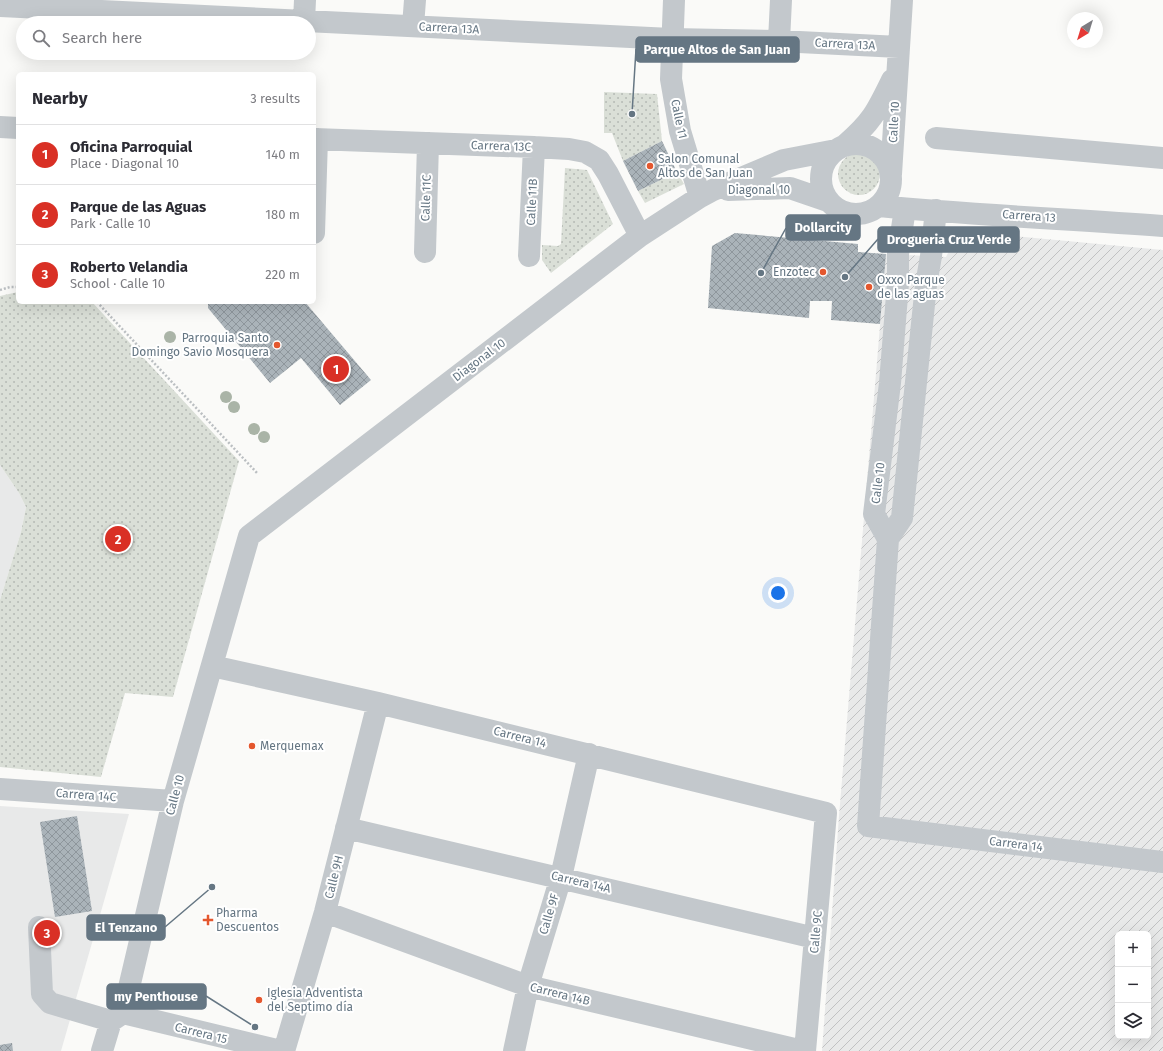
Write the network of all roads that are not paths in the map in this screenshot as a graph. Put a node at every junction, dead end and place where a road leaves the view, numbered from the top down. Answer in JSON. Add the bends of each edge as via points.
{"nodes":[{"id":1,"x":415,"y":0,"type":"edge"},
{"id":2,"x":674,"y":0,"type":"edge"},
{"id":3,"x":781,"y":0,"type":"edge"},
{"id":4,"x":902,"y":0,"type":"edge"},
{"id":5,"x":0,"y":6,"type":"edge"},
{"id":6,"x":194,"y":8,"type":"edge"},
{"id":7,"x":304,"y":10,"type":"edge"},
{"id":8,"x":413,"y":26,"type":"junction"},
{"id":9,"x":671,"y":39,"type":"junction"},
{"id":10,"x":779,"y":41,"type":"junction"},
{"id":11,"x":898,"y":57,"type":"junction"},
{"id":12,"x":0,"y":127,"type":"edge"},
{"id":13,"x":16,"y":128,"type":"edge"},
{"id":14,"x":936,"y":138,"type":"dead end"},
{"id":15,"x":316,"y":139,"type":"edge"},
{"id":16,"x":428,"y":143,"type":"junction"},
{"id":17,"x":534,"y":147,"type":"junction"},
{"id":18,"x":841,"y":147,"type":"junction"},
{"id":19,"x":1163,"y":158,"type":"edge"},
{"id":20,"x":707,"y":193,"type":"junction"},
{"id":21,"x":892,"y":198,"type":"junction"},
{"id":22,"x":828,"y":201,"type":"junction"},
{"id":23,"x":936,"y":210,"type":"junction"},
{"id":24,"x":1163,"y":226,"type":"edge"},
{"id":25,"x":640,"y":236,"type":"junction"},
{"id":26,"x":425,"y":252,"type":"dead end"},
{"id":27,"x":529,"y":256,"type":"dead end"},
{"id":28,"x":898,"y":283,"type":"junction"},
{"id":29,"x":926,"y":286,"type":"junction"},
{"id":30,"x":890,"y":383,"type":"junction"},
{"id":31,"x":915,"y":384,"type":"junction"},
{"id":32,"x":249,"y":536,"type":"joint"},
{"id":33,"x":888,"y":539,"type":"junction"},
{"id":34,"x":212,"y":666,"type":"junction"},
{"id":35,"x":378,"y":703,"type":"junction"},
{"id":36,"x":589,"y":754,"type":"junction"},
{"id":37,"x":0,"y":789,"type":"edge"},
{"id":38,"x":173,"y":801,"type":"junction"},
{"id":39,"x":826,"y":813,"type":"joint"},
{"id":40,"x":346,"y":828,"type":"junction"},
{"id":41,"x":1163,"y":862,"type":"edge"},
{"id":42,"x":560,"y":878,"type":"junction"},
{"id":43,"x":325,"y":912,"type":"junction"},
{"id":44,"x":39,"y":927,"type":"dead end"},
{"id":45,"x":815,"y":938,"type":"junction"},
{"id":46,"x":528,"y":986,"type":"junction"},
{"id":47,"x":117,"y":1017,"type":"junction"},
{"id":48,"x":245,"y":1047,"type":"edge"},
{"id":49,"x":102,"y":1051,"type":"edge"},
{"id":50,"x":280,"y":1051,"type":"edge"},
{"id":51,"x":284,"y":1051,"type":"edge"},
{"id":52,"x":514,"y":1051,"type":"edge"},
{"id":53,"x":804,"y":1051,"type":"edge"}],
"edges":[{"from":1,"to":8,"type":"street"},
{"from":2,"to":9,"type":"street"},
{"from":3,"to":10,"type":"street"},
{"from":4,"to":11,"type":"street","name":"Calle 10"},
{"from":5,"to":6,"type":"street","name":"Carrera 13A"},
{"from":6,"to":7,"type":"street","name":"Carrera 13A"},
{"from":7,"to":8,"type":"street","name":"Carrera 13A"},
{"from":8,"to":9,"type":"street","name":"Carrera 13A"},
{"from":9,"to":10,"type":"street","name":"Carrera 13A"},
{"from":9,"to":20,"type":"street","name":"Calle 11","via":[[671,79],[680,131]]},
{"from":10,"to":11,"type":"street","name":"Carrera 13A"},
{"from":11,"to":18,"type":"street","name":"Calle 10","via":[[873,118],[863,130]]},
{"from":11,"to":21,"type":"street","name":"Calle 10"},
{"from":12,"to":13,"type":"street"},
{"from":14,"to":19,"type":"street"},
{"from":15,"to":16,"type":"street","name":"Carrera 13C"},
{"from":16,"to":17,"type":"street","name":"Carrera 13C"},
{"from":16,"to":26,"type":"street","name":"Calle 11C"},
{"from":17,"to":25,"type":"street","name":"Carrera 13C","via":[[585,152],[599,160]]},
{"from":17,"to":27,"type":"street","name":"Calle 11B"},
{"from":18,"to":20,"type":"street","name":"Diagonal 10","via":[[784,160]]},
{"from":18,"to":21,"type":"street","via":[[858,144],[870,147],[881,154],[888,165]]},
{"from":18,"to":22,"type":"street","via":[[824,164],[821,173],[823,192]]},
{"from":20,"to":22,"type":"street","name":"Diagonal 10","via":[[790,188]]},
{"from":20,"to":25,"type":"street","name":"Diagonal 10"},
{"from":21,"to":22,"type":"street","via":[[865,213],[857,214],[841,210]]},
{"from":21,"to":23,"type":"street","name":"Carrera 13"},
{"from":21,"to":28,"type":"street","name":"Calle 10","via":[[898,254]]},
{"from":23,"to":24,"type":"street","name":"Carrera 13"},
{"from":23,"to":29,"type":"street"},
{"from":25,"to":32,"type":"street","name":"Diagonal 10"},
{"from":28,"to":29,"type":"street"},
{"from":28,"to":30,"type":"street","name":"Calle 10"},
{"from":29,"to":31,"type":"street"},
{"from":30,"to":31,"type":"street"},
{"from":30,"to":33,"type":"street","name":"Calle 10","via":[[874,514]]},
{"from":31,"to":33,"type":"street","via":[[902,518]]},
{"from":32,"to":34,"type":"street","name":"Calle 10"},
{"from":33,"to":41,"type":"street","name":"Carrera 14","via":[[868,826]]},
{"from":34,"to":35,"type":"street","name":"Carrera 14"},
{"from":34,"to":38,"type":"street","name":"Calle 10"},
{"from":35,"to":36,"type":"street","name":"Carrera 14"},
{"from":35,"to":40,"type":"street","name":"Calle 9H"},
{"from":36,"to":39,"type":"street","name":"Carrera 14"},
{"from":36,"to":42,"type":"street","name":"Calle 9F"},
{"from":37,"to":38,"type":"street","name":"Carrera 14C"},
{"from":38,"to":47,"type":"street","name":"Calle 10"},
{"from":39,"to":45,"type":"street","name":"Calle 9C"},
{"from":40,"to":42,"type":"street","name":"Carrera 14A"},
{"from":40,"to":43,"type":"street","name":"Calle 9H"},
{"from":42,"to":45,"type":"street","name":"Carrera 14A"},
{"from":42,"to":46,"type":"street","name":"Calle 9F"},
{"from":43,"to":46,"type":"street","name":"Carrera 14B"},
{"from":43,"to":51,"type":"street","name":"Calle 9H"},
{"from":44,"to":47,"type":"street","name":"Carrera 15","via":[[42,994],[50,1003]]},
{"from":45,"to":53,"type":"street","name":"Calle 9C"},
{"from":46,"to":52,"type":"street","name":"Calle 9F"},
{"from":46,"to":53,"type":"street","name":"Carrera 14B"},
{"from":47,"to":48,"type":"street","name":"Carrera 15"},
{"from":47,"to":49,"type":"street","name":"Calle 10"},
{"from":48,"to":50,"type":"street","name":"Carrera 15"}]}
